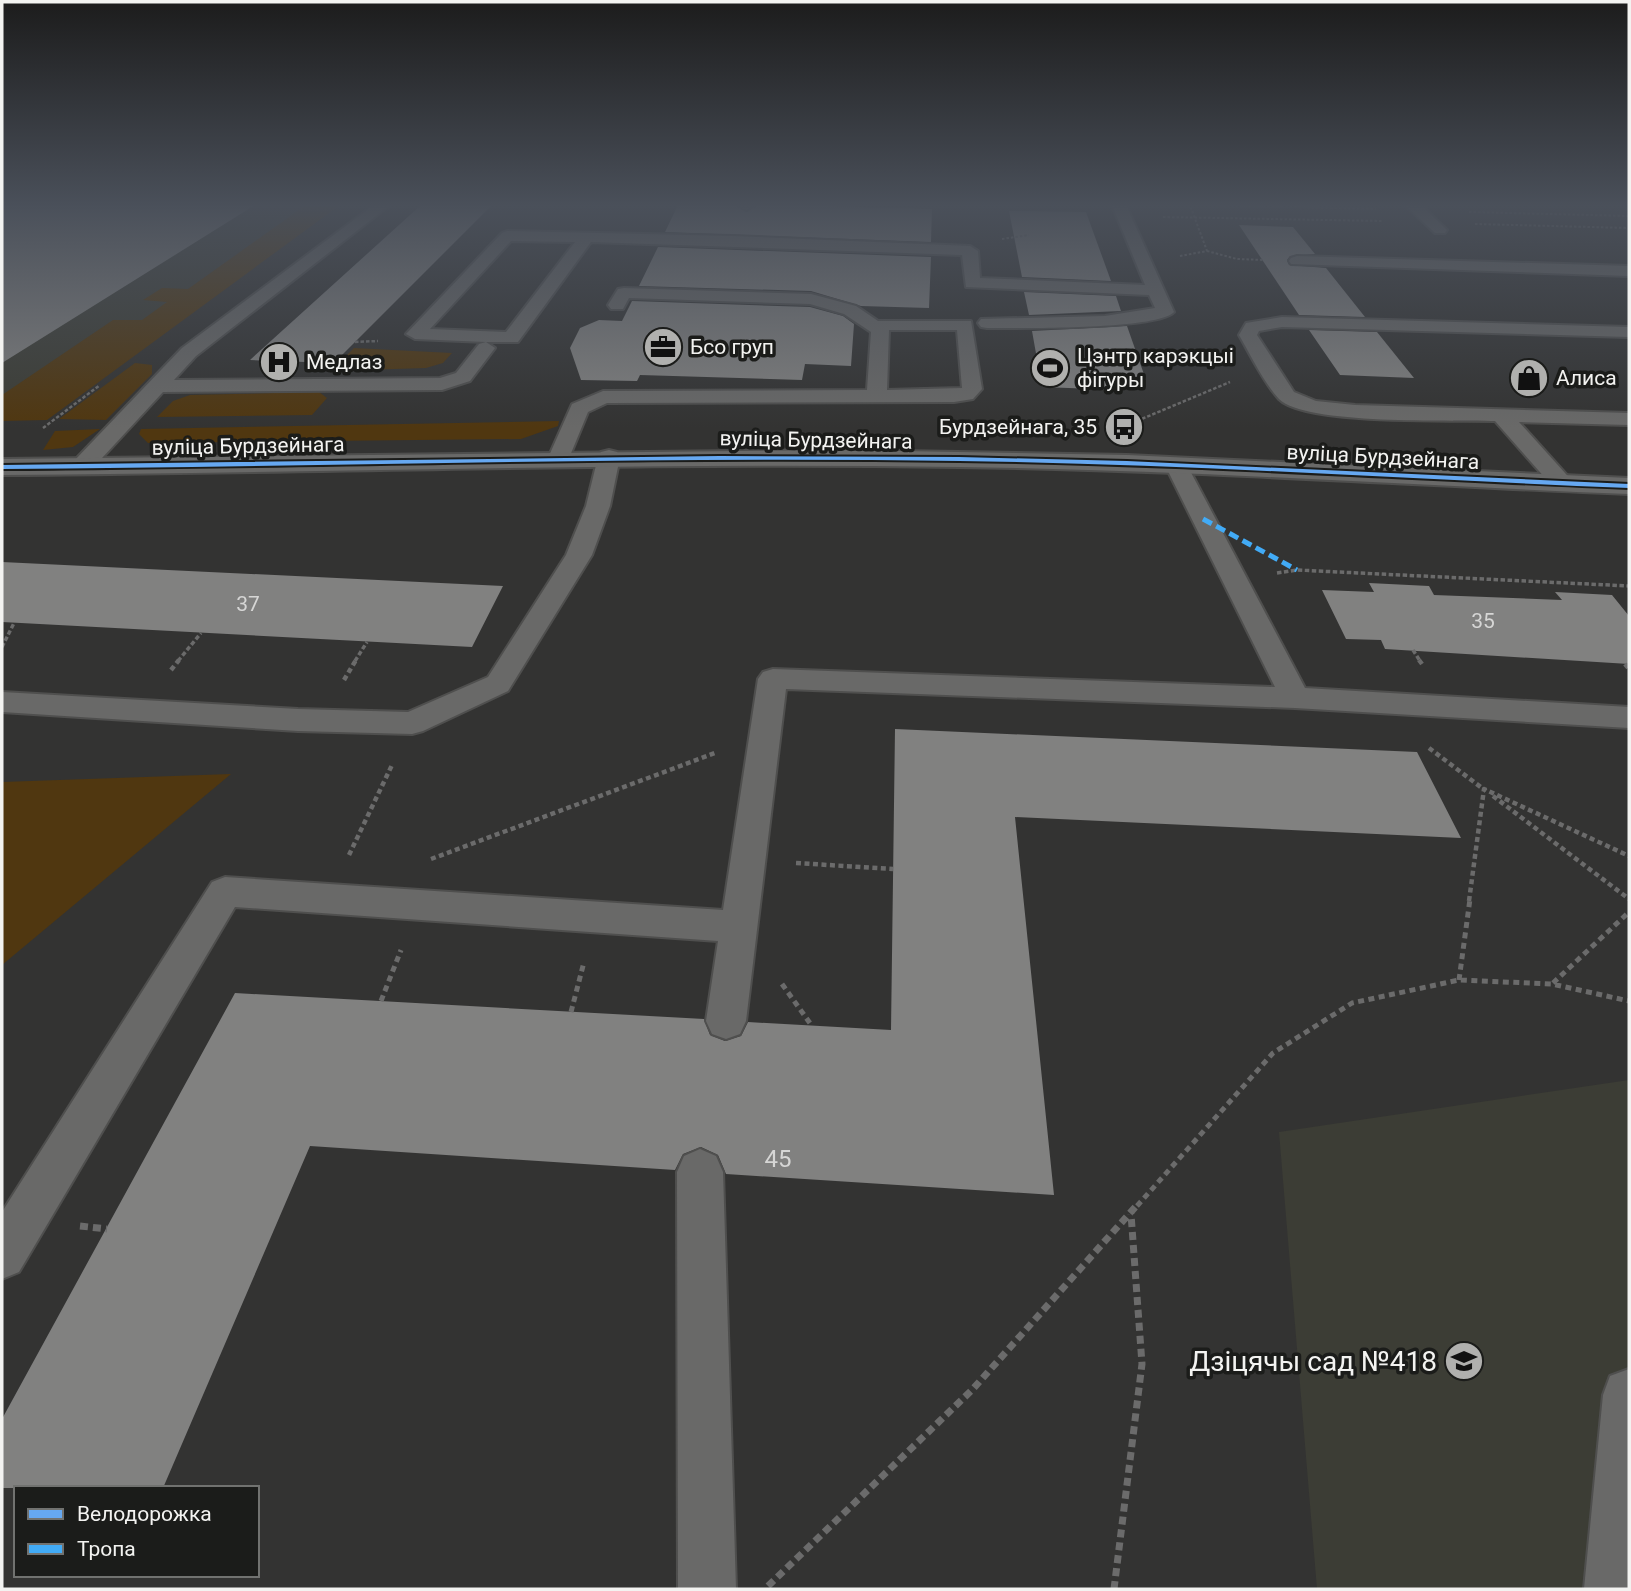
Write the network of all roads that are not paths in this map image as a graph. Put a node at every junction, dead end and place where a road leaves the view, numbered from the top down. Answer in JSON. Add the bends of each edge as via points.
{"nodes":[{"id":1,"x":285,"y":279,"type":"edge"},
{"id":2,"x":466,"y":279,"type":"edge"},
{"id":3,"x":562,"y":279,"type":"edge"},
{"id":4,"x":972,"y":279,"type":"edge"},
{"id":5,"x":1151,"y":279,"type":"edge"},
{"id":6,"x":1155,"y":289,"type":"junction"},
{"id":7,"x":617,"y":305,"type":"dead end"},
{"id":8,"x":987,"y":323,"type":"dead end"},
{"id":9,"x":880,"y":330,"type":"junction"},
{"id":10,"x":1629,"y":332,"type":"edge"},
{"id":11,"x":486,"y":348,"type":"dead end"},
{"id":12,"x":155,"y":386,"type":"junction"},
{"id":13,"x":877,"y":396,"type":"junction"},
{"id":14,"x":1502,"y":415,"type":"junction"},
{"id":15,"x":1629,"y":419,"type":"edge"},
{"id":16,"x":609,"y":457,"type":"junction"},
{"id":17,"x":559,"y":458,"type":"junction"},
{"id":18,"x":1175,"y":465,"type":"junction"},
{"id":19,"x":82,"y":466,"type":"junction"},
{"id":20,"x":2,"y":467,"type":"edge"},
{"id":21,"x":1562,"y":483,"type":"junction"},
{"id":22,"x":1629,"y":486,"type":"edge"},
{"id":23,"x":1295,"y":698,"type":"junction"},
{"id":24,"x":2,"y":702,"type":"edge"},
{"id":25,"x":1629,"y":718,"type":"edge"},
{"id":26,"x":740,"y":927,"type":"junction"},
{"id":27,"x":726,"y":1021,"type":"dead end"},
{"id":28,"x":700,"y":1172,"type":"dead end"},
{"id":29,"x":2,"y":1255,"type":"edge"},
{"id":30,"x":1629,"y":1395,"type":"edge"},
{"id":31,"x":707,"y":1589,"type":"edge"},
{"id":32,"x":1613,"y":1589,"type":"edge"}],
"edges":[{"from":1,"to":12,"type":"lane","via":[[189,352]]},
{"from":2,"to":3,"type":"lane","via":[[415,334],[511,338]]},
{"from":4,"to":6,"type":"lane","via":[[972,283]]},
{"from":5,"to":6,"type":"lane"},
{"from":6,"to":8,"type":"lane","via":[[1165,312],[1105,321]]},
{"from":7,"to":9,"type":"lane","via":[[624,293],[811,299],[850,310]]},
{"from":9,"to":13,"type":"lane"},
{"from":9,"to":13,"type":"lane","via":[[894,324],[965,325],[972,389],[954,396]]},
{"from":10,"to":14,"type":"lane","via":[[1282,322],[1252,327],[1248,334],[1287,396],[1312,407]]},
{"from":11,"to":12,"type":"lane","via":[[463,377],[442,384]]},
{"from":12,"to":19,"type":"lane"},
{"from":13,"to":17,"type":"lane","via":[[603,397],[579,408]]},
{"from":14,"to":15,"type":"lane"},
{"from":14,"to":21,"type":"lane"},
{"from":16,"to":17,"type":"street","name":"вуліца Бурдзейнага"},
{"from":16,"to":18,"type":"street","name":"вуліца Бурдзейнага"},
{"from":16,"to":24,"type":"lane","via":[[598,506],[579,555],[498,684],[412,723]]},
{"from":17,"to":19,"type":"street","name":"вуліца Бурдзейнага"},
{"from":18,"to":21,"type":"street","name":"вуліца Бурдзейнага"},
{"from":18,"to":23,"type":"lane"},
{"from":19,"to":20,"type":"street","name":"вуліца Бурдзейнага"},
{"from":21,"to":22,"type":"street","name":"вуліца Бурдзейнага"},
{"from":23,"to":25,"type":"lane"},
{"from":23,"to":26,"type":"lane","via":[[773,679]]},
{"from":26,"to":27,"type":"lane"},
{"from":26,"to":29,"type":"lane","via":[[225,892]]},
{"from":28,"to":31,"type":"lane"},
{"from":30,"to":32,"type":"lane"}]}
